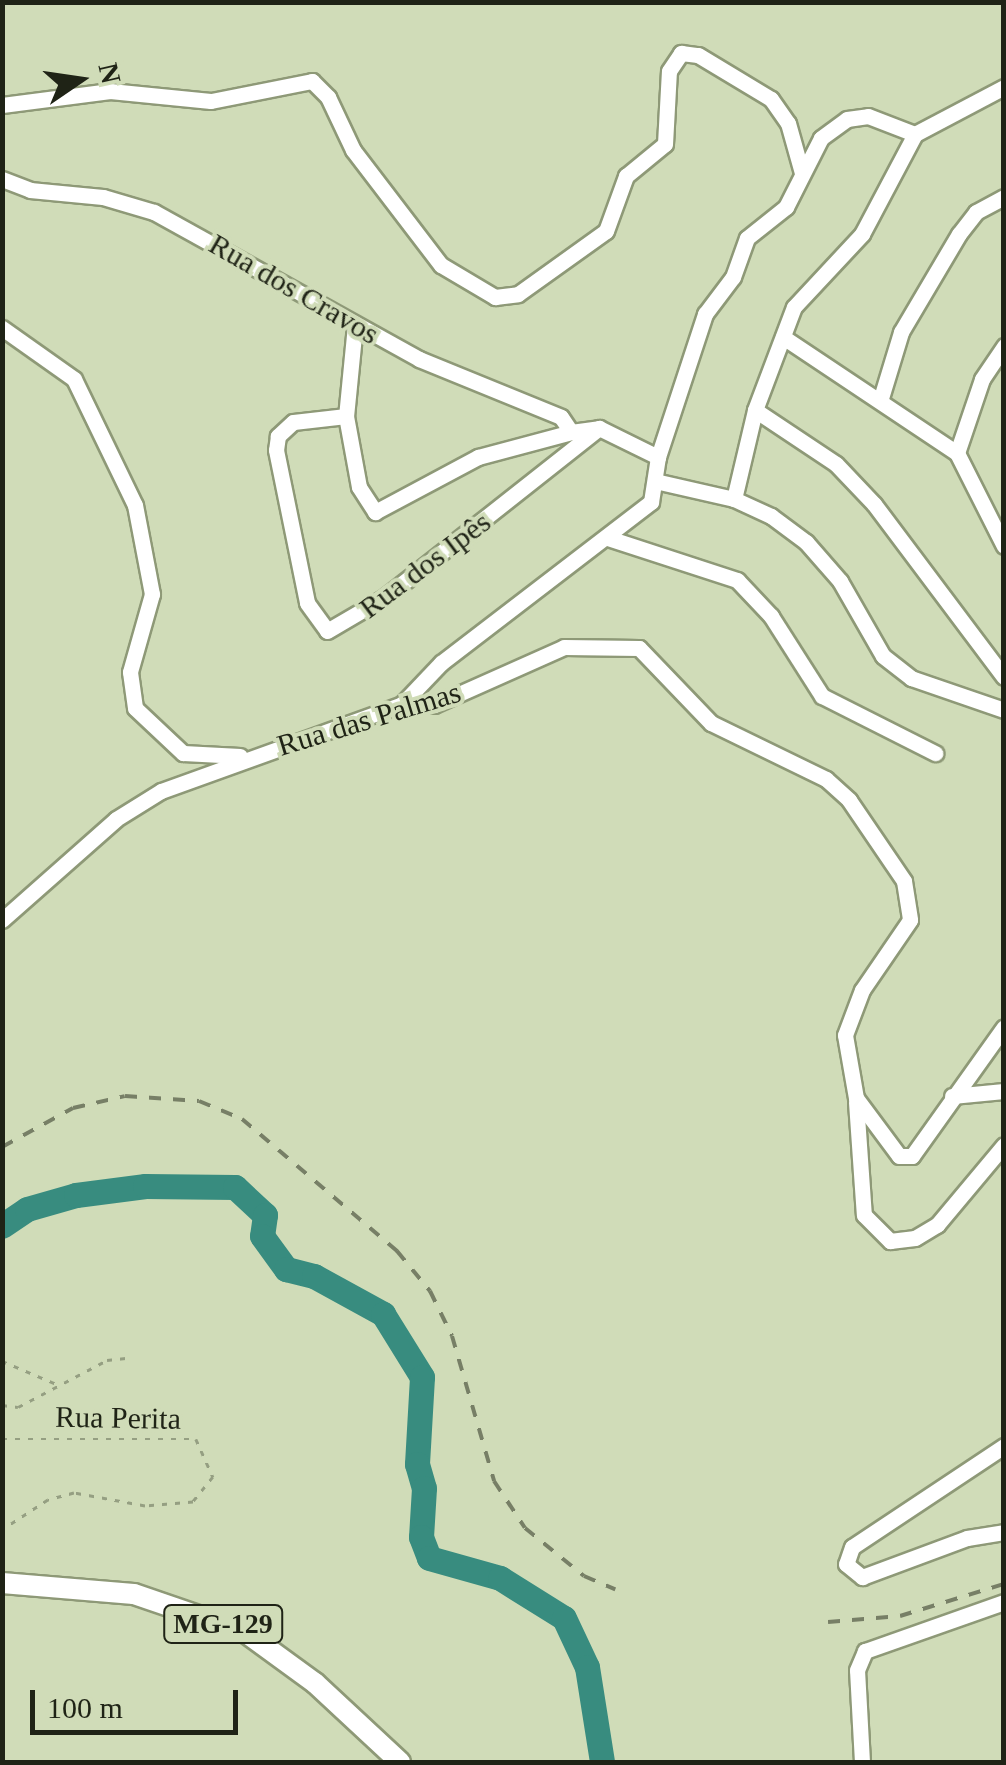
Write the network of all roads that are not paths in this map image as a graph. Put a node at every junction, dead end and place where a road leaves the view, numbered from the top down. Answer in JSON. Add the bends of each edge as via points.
{"nodes":[{"id":1,"x":1004,"y":86,"type":"edge"},
{"id":2,"x":2,"y":105,"type":"edge"},
{"id":3,"x":915,"y":134,"type":"junction"},
{"id":4,"x":802,"y":173,"type":"junction"},
{"id":5,"x":2,"y":179,"type":"edge"},
{"id":6,"x":1004,"y":197,"type":"edge"},
{"id":7,"x":355,"y":325,"type":"junction"},
{"id":8,"x":2,"y":328,"type":"edge"},
{"id":9,"x":783,"y":338,"type":"junction"},
{"id":10,"x":1004,"y":346,"type":"edge"},
{"id":11,"x":881,"y":398,"type":"junction"},
{"id":12,"x":756,"y":410,"type":"junction"},
{"id":13,"x":346,"y":416,"type":"junction"},
{"id":14,"x":599,"y":428,"type":"junction"},
{"id":15,"x":571,"y":432,"type":"junction"},
{"id":16,"x":958,"y":453,"type":"junction"},
{"id":17,"x":658,"y":457,"type":"junction"},
{"id":18,"x":655,"y":481,"type":"junction"},
{"id":19,"x":734,"y":499,"type":"junction"},
{"id":20,"x":608,"y":538,"type":"junction"},
{"id":21,"x":1004,"y":546,"type":"edge"},
{"id":22,"x":1004,"y":677,"type":"edge"},
{"id":23,"x":402,"y":704,"type":"junction"},
{"id":24,"x":1004,"y":710,"type":"edge"},
{"id":25,"x":936,"y":752,"type":"dead end"},
{"id":26,"x":250,"y":756,"type":"junction"},
{"id":27,"x":2,"y":920,"type":"edge"},
{"id":28,"x":1004,"y":1027,"type":"edge"},
{"id":29,"x":1004,"y":1091,"type":"edge"},
{"id":30,"x":952,"y":1096,"type":"junction"},
{"id":31,"x":856,"y":1098,"type":"junction"},
{"id":32,"x":1004,"y":1145,"type":"edge"},
{"id":33,"x":1004,"y":1446,"type":"edge"},
{"id":34,"x":1004,"y":1532,"type":"edge"},
{"id":35,"x":2,"y":1582,"type":"edge"},
{"id":36,"x":1004,"y":1602,"type":"edge"},
{"id":37,"x":400,"y":1762,"type":"edge"},
{"id":38,"x":862,"y":1762,"type":"edge"}],
"edges":[{"from":1,"to":3,"type":"street"},
{"from":2,"to":4,"type":"street","via":[[110,91],[212,101],[312,81],[430,252],[486,294],[518,294],[545,269],[598,240],[626,176],[665,144],[669,72],[675,57],[688,52],[781,109]]},
{"from":3,"to":4,"type":"street","via":[[868,116],[847,119],[821,138]]},
{"from":3,"to":9,"type":"street","via":[[862,234],[794,307]]},
{"from":4,"to":17,"type":"street","via":[[781,214],[748,238],[733,277],[705,314]]},
{"from":5,"to":7,"type":"street","name":"Rua dos Cravos","via":[[154,212]]},
{"from":6,"to":11,"type":"street","via":[[976,212],[959,234],[901,332]]},
{"from":7,"to":13,"type":"street"},
{"from":7,"to":15,"type":"street","name":"Rua dos Cravos","via":[[486,392],[561,417]]},
{"from":8,"to":26,"type":"street","via":[[74,379],[135,506],[152,594],[130,672],[135,708],[183,753]]},
{"from":9,"to":11,"type":"street"},
{"from":9,"to":12,"type":"street"},
{"from":10,"to":16,"type":"street","via":[[982,379]]},
{"from":11,"to":16,"type":"street"},
{"from":12,"to":19,"type":"street"},
{"from":12,"to":22,"type":"street","via":[[836,464],[874,504]]},
{"from":13,"to":14,"type":"street","name":"Rua dos Ipês","via":[[293,422],[278,436],[276,450],[308,603],[327,631],[385,597]]},
{"from":13,"to":15,"type":"street","via":[[358,487],[375,512],[478,457]]},
{"from":14,"to":15,"type":"street"},
{"from":14,"to":17,"type":"street"},
{"from":16,"to":21,"type":"street"},
{"from":17,"to":18,"type":"street"},
{"from":18,"to":19,"type":"street"},
{"from":18,"to":20,"type":"street","via":[[650,502]]},
{"from":19,"to":24,"type":"street","via":[[806,542],[840,580],[883,656],[911,678]]},
{"from":20,"to":23,"type":"street","via":[[441,662]]},
{"from":20,"to":25,"type":"street","via":[[737,580],[771,616],[822,696]]},
{"from":23,"to":26,"type":"street","name":"Rua das Palmas"},
{"from":23,"to":31,"type":"street","name":"Rua das Palmas","via":[[434,705],[564,647],[639,648],[712,723],[826,779],[876,835],[912,907],[903,936],[862,990],[848,1022],[845,1048]]},
{"from":26,"to":27,"type":"street","name":"Rua das Palmas","via":[[139,804]]},
{"from":28,"to":30,"type":"street"},
{"from":29,"to":30,"type":"street"},
{"from":30,"to":31,"type":"street","name":"Rua das Palmas","via":[[909,1158],[891,1148]]},
{"from":31,"to":32,"type":"street","via":[[864,1215],[890,1241],[915,1238],[938,1224]]},
{"from":33,"to":34,"type":"street","via":[[852,1547],[846,1564],[862,1577],[967,1538]]},
{"from":35,"to":37,"type":"main road","number":"MG-129","via":[[134,1594],[244,1632],[315,1683]]},
{"from":36,"to":38,"type":"street","via":[[865,1651],[857,1670]]}]}
